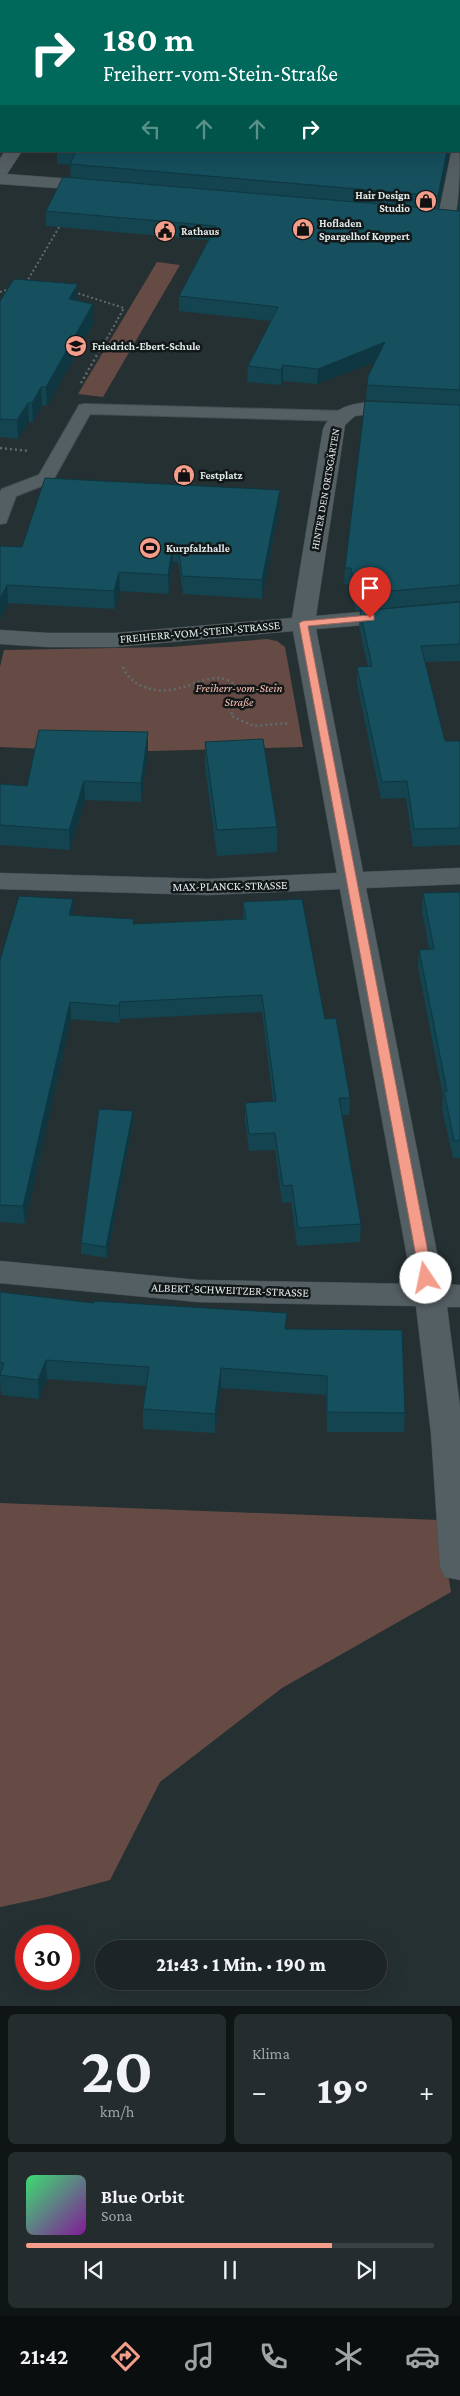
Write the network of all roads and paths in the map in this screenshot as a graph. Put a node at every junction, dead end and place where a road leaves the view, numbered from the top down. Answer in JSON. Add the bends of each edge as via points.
{"nodes":[{"id":1,"x":14,"y":152,"type":"edge"},
{"id":2,"x":460,"y":152,"type":"edge"},
{"id":3,"x":5,"y":177,"type":"edge"},
{"id":4,"x":84,"y":185,"type":"junction"},
{"id":5,"x":117,"y":187,"type":"edge"},
{"id":6,"x":0,"y":189,"type":"edge"},
{"id":7,"x":446,"y":217,"type":"edge"},
{"id":8,"x":34,"y":287,"type":"edge"},
{"id":9,"x":16,"y":288,"type":"edge"},
{"id":10,"x":72,"y":291,"type":"edge"},
{"id":11,"x":0,"y":292,"type":"edge"},
{"id":12,"x":85,"y":409,"type":"junction"},
{"id":13,"x":460,"y":413,"type":"edge"},
{"id":14,"x":343,"y":416,"type":"junction"},
{"id":15,"x":0,"y":519,"type":"edge"},
{"id":16,"x":460,"y":610,"type":"edge"},
{"id":17,"x":303,"y":623,"type":"junction"},
{"id":18,"x":0,"y":637,"type":"edge"},
{"id":19,"x":116,"y":640,"type":"junction"},
{"id":20,"x":322,"y":721,"type":"junction"},
{"id":21,"x":460,"y":876,"type":"edge"},
{"id":22,"x":0,"y":881,"type":"edge"},
{"id":23,"x":352,"y":881,"type":"junction"},
{"id":24,"x":0,"y":1272,"type":"edge"},
{"id":25,"x":460,"y":1296,"type":"edge"},
{"id":26,"x":430,"y":1297,"type":"junction"},
{"id":27,"x":457,"y":1567,"type":"dead end"}],
"edges":[{"from":1,"to":3,"type":"street"},
{"from":2,"to":7,"type":"street"},
{"from":3,"to":4,"type":"street"},
{"from":3,"to":6,"type":"street"},
{"from":4,"to":5,"type":"street"},
{"from":4,"to":8,"type":"path","via":[[24,286]]},
{"from":9,"to":11,"type":"path"},
{"from":10,"to":12,"type":"path","via":[[124,308],[71,400]]},
{"from":12,"to":14,"type":"lane"},
{"from":12,"to":15,"type":"lane","via":[[46,478],[8,493]]},
{"from":13,"to":14,"type":"street","name":"HINTER DEN ORTSGÄRTEN","via":[[367,409]]},
{"from":14,"to":17,"type":"street","name":"HINTER DEN ORTSGÄRTEN","via":[[333,429]]},
{"from":16,"to":17,"type":"street","name":"FREIHERR-VOM-STEIN-STRASSE"},
{"from":17,"to":19,"type":"street","name":"FREIHERR-VOM-STEIN-STRASSE"},
{"from":17,"to":20,"type":"street","name":"HINTER DEN ORTSGÄRTEN"},
{"from":18,"to":19,"type":"street","name":"FREIHERR-VOM-STEIN-STRASSE"},
{"from":19,"to":20,"type":"path","via":[[125,675],[134,684],[156,690],[178,689],[216,677],[229,680],[239,688],[240,695],[231,716],[248,726],[261,728]]},
{"from":20,"to":23,"type":"street","name":"HINTER DEN ORTSGÄRTEN"},
{"from":21,"to":23,"type":"street","name":"MAX-PLANCK-STRASSE"},
{"from":22,"to":23,"type":"street","name":"MAX-PLANCK-STRASSE","via":[[160,887]]},
{"from":23,"to":26,"type":"street","name":"HINTER DEN ORTSGÄRTEN"},
{"from":24,"to":26,"type":"street","name":"ALBERT-SCHWEITZER-STRASSE","via":[[198,1291]]},
{"from":25,"to":26,"type":"street","name":"ALBERT-SCHWEITZER-STRASSE"},
{"from":26,"to":27,"type":"street","name":"HINTER DEN ORTSGÄRTEN","via":[[447,1433]]}]}
